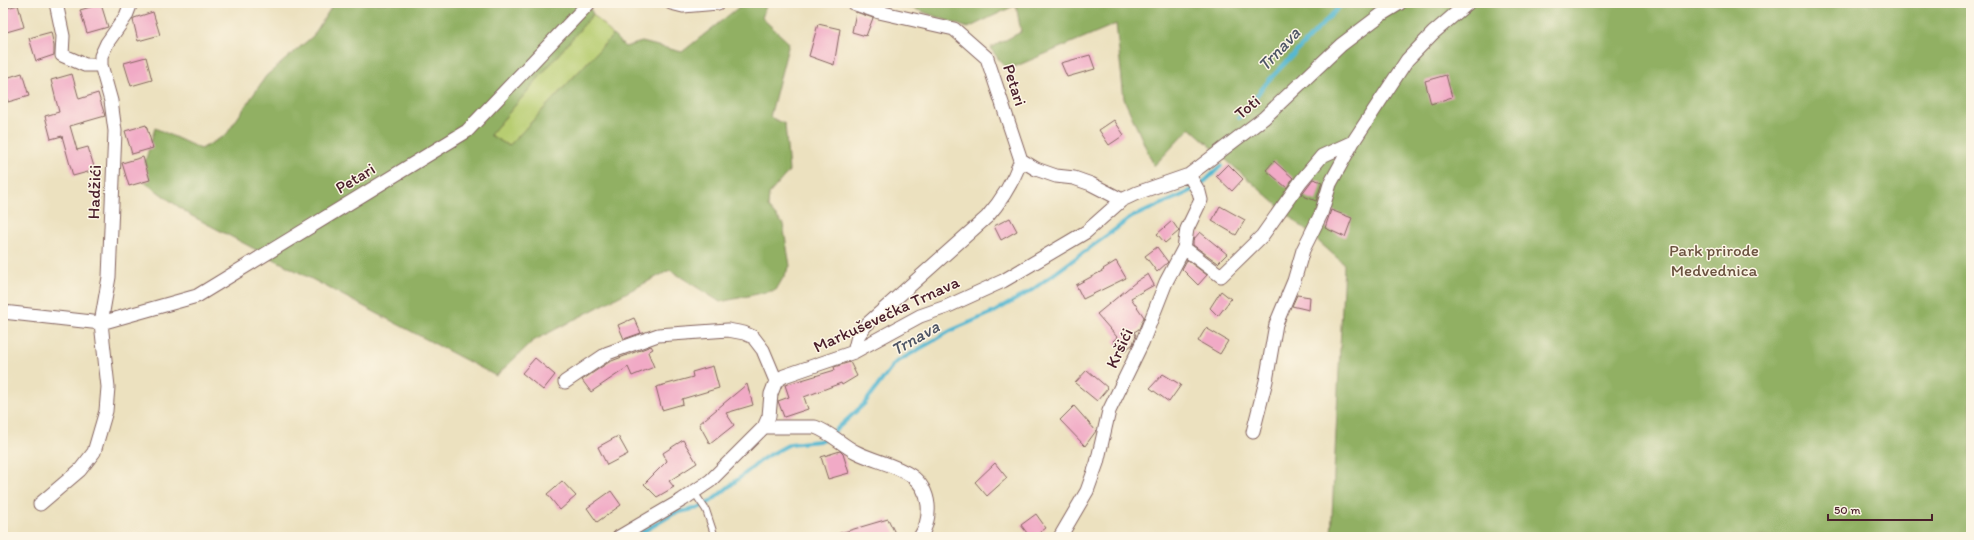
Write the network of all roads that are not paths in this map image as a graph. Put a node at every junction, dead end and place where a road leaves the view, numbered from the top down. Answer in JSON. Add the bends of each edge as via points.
{"nodes":[{"id":1,"x":56,"y":3,"type":"edge"},
{"id":2,"x":130,"y":3,"type":"edge"},
{"id":3,"x":589,"y":3,"type":"edge"},
{"id":4,"x":671,"y":3,"type":"edge"},
{"id":5,"x":718,"y":3,"type":"edge"},
{"id":6,"x":853,"y":3,"type":"edge"},
{"id":7,"x":1400,"y":3,"type":"edge"},
{"id":8,"x":1468,"y":3,"type":"edge"},
{"id":9,"x":101,"y":65,"type":"junction"},
{"id":10,"x":1353,"y":142,"type":"junction"},
{"id":11,"x":1021,"y":160,"type":"junction"},
{"id":12,"x":1194,"y":184,"type":"junction"},
{"id":13,"x":1122,"y":200,"type":"junction"},
{"id":14,"x":1184,"y":248,"type":"junction"},
{"id":15,"x":3,"y":312,"type":"edge"},
{"id":16,"x":101,"y":323,"type":"junction"},
{"id":17,"x":854,"y":352,"type":"junction"},
{"id":18,"x":776,"y":381,"type":"junction"},
{"id":19,"x":565,"y":382,"type":"dead end"},
{"id":20,"x":764,"y":427,"type":"junction"},
{"id":21,"x":1253,"y":432,"type":"dead end"},
{"id":22,"x":697,"y":497,"type":"junction"},
{"id":23,"x":40,"y":504,"type":"dead end"},
{"id":24,"x":619,"y":537,"type":"edge"},
{"id":25,"x":715,"y":537,"type":"edge"},
{"id":26,"x":920,"y":537,"type":"edge"},
{"id":27,"x":1060,"y":537,"type":"edge"}],
"edges":[{"from":1,"to":9,"type":"street","via":[[62,36],[62,55],[85,65]]},
{"from":2,"to":9,"type":"street","name":"Hadžići","via":[[126,16],[107,43],[101,56]]},
{"from":3,"to":16,"type":"street","name":"Petari","via":[[467,131],[197,296]]},
{"from":4,"to":5,"type":"street","via":[[683,6]]},
{"from":6,"to":11,"type":"street","name":"Petari","via":[[879,12],[954,29],[987,58]]},
{"from":7,"to":12,"type":"street","name":"Toti","via":[[1341,45]]},
{"from":8,"to":10,"type":"street","via":[[1407,60]]},
{"from":9,"to":16,"type":"street","name":"Hadžići","via":[[111,101],[115,131],[109,277]]},
{"from":10,"to":14,"type":"street","via":[[1322,156],[1262,236],[1221,276]]},
{"from":10,"to":21,"type":"street","via":[[1330,184],[1321,214],[1303,250],[1294,281],[1276,324]]},
{"from":11,"to":13,"type":"street","via":[[1056,176],[1074,178],[1091,184]]},
{"from":11,"to":17,"type":"street","via":[[1015,177],[987,217],[865,326],[858,336]]},
{"from":12,"to":13,"type":"street","name":"Toti","via":[[1137,193]]},
{"from":12,"to":14,"type":"street","name":"Kršići","via":[[1201,200],[1187,229]]},
{"from":13,"to":17,"type":"street","name":"Markuševečka Trnava","via":[[1086,232],[1032,265],[946,307],[920,316]]},
{"from":14,"to":27,"type":"street","name":"Kršići","via":[[1166,282],[1142,343],[1109,411],[1097,463],[1087,491]]},
{"from":15,"to":16,"type":"street"},
{"from":16,"to":23,"type":"street","name":"Hadžići","via":[[108,387],[106,411],[94,452],[80,470]]},
{"from":17,"to":18,"type":"street","name":"Markuševečka Trnava"},
{"from":18,"to":19,"type":"street","via":[[763,350],[753,337],[728,330],[658,335],[608,353]]},
{"from":18,"to":20,"type":"street","via":[[771,394],[769,416]]},
{"from":20,"to":22,"type":"street"},
{"from":20,"to":26,"type":"street","via":[[815,426],[857,452],[911,475],[919,483],[928,502],[929,516]]},
{"from":22,"to":24,"type":"street"},
{"from":22,"to":25,"type":"lane","via":[[706,510]]}]}
